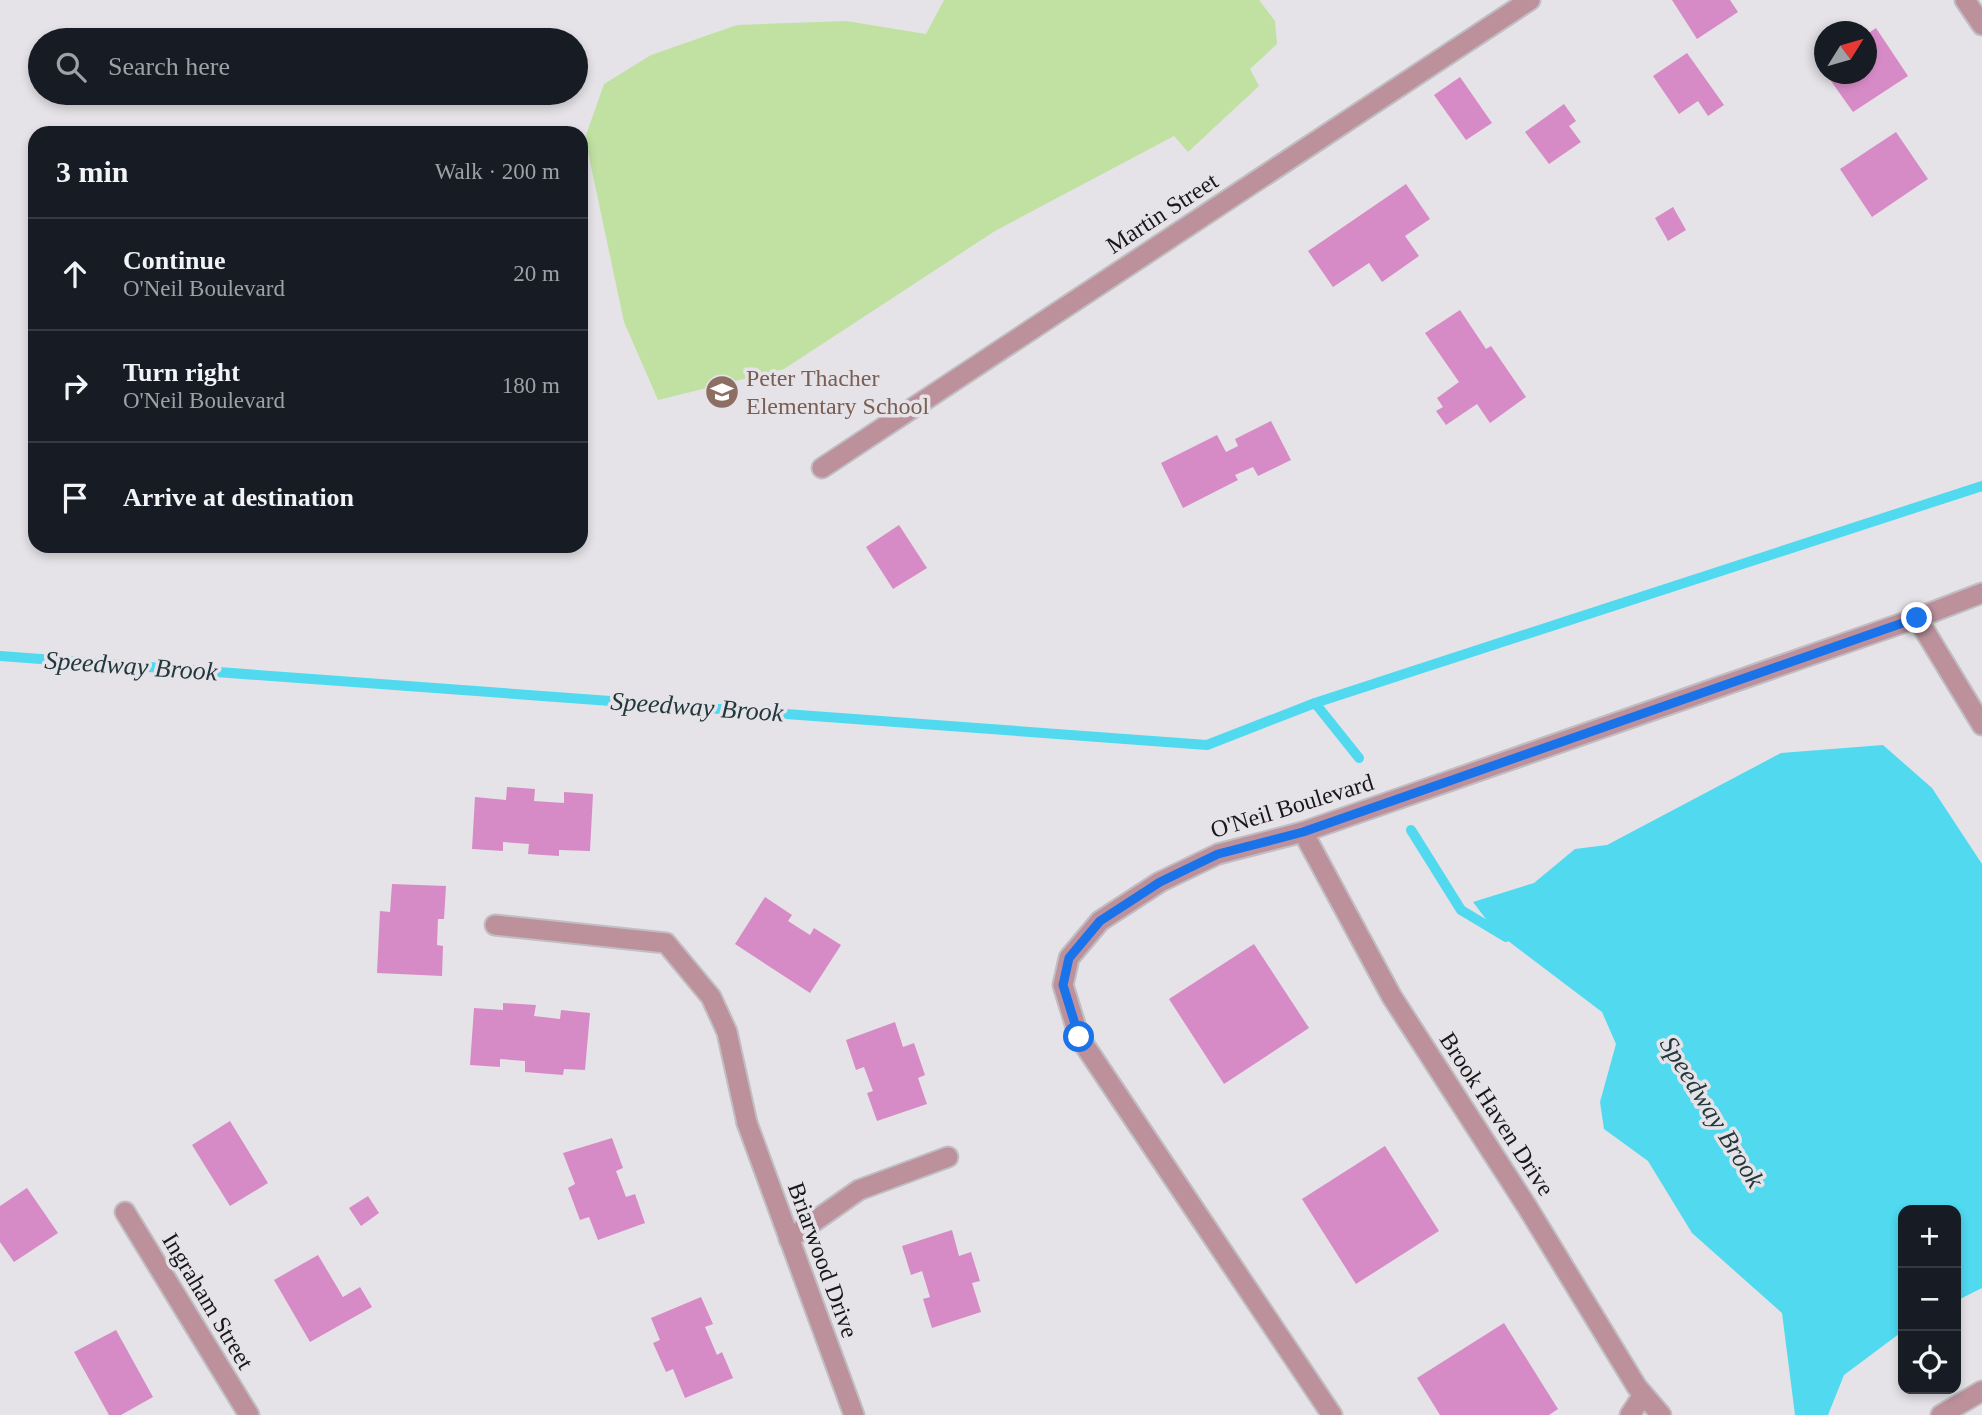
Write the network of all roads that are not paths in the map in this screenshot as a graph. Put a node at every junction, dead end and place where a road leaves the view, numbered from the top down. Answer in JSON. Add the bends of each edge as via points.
{"nodes":[{"id":1,"x":1530,"y":0,"type":"edge"},
{"id":2,"x":1965,"y":0,"type":"edge"},
{"id":3,"x":1982,"y":26,"type":"edge"},
{"id":4,"x":822,"y":468,"type":"dead end"},
{"id":5,"x":1982,"y":593,"type":"edge"},
{"id":6,"x":1917,"y":618,"type":"junction"},
{"id":7,"x":1982,"y":725,"type":"edge"},
{"id":8,"x":1303,"y":832,"type":"junction"},
{"id":9,"x":495,"y":925,"type":"dead end"},
{"id":10,"x":948,"y":1157,"type":"dead end"},
{"id":11,"x":125,"y":1212,"type":"dead end"},
{"id":12,"x":789,"y":1239,"type":"junction"},
{"id":13,"x":1982,"y":1391,"type":"edge"},
{"id":14,"x":1643,"y":1395,"type":"junction"},
{"id":15,"x":249,"y":1415,"type":"edge"},
{"id":16,"x":854,"y":1415,"type":"edge"},
{"id":17,"x":1332,"y":1415,"type":"edge"},
{"id":18,"x":1630,"y":1415,"type":"edge"},
{"id":19,"x":1661,"y":1415,"type":"edge"},
{"id":20,"x":1941,"y":1415,"type":"edge"}],
"edges":[{"from":1,"to":4,"type":"street","name":"Martin Street"},
{"from":2,"to":3,"type":"street"},
{"from":5,"to":6,"type":"street","name":"O'Neil Boulevard"},
{"from":6,"to":7,"type":"street"},
{"from":6,"to":8,"type":"street","name":"O'Neil Boulevard"},
{"from":8,"to":14,"type":"street","name":"Brook Haven Drive","via":[[1392,997]]},
{"from":8,"to":17,"type":"street","name":"O'Neil Boulevard","via":[[1218,854],[1160,882],[1100,921],[1069,958],[1063,985],[1079,1037]]},
{"from":9,"to":12,"type":"street","name":"Briarwood Drive","via":[[666,943],[711,997],[727,1032],[747,1123]]},
{"from":10,"to":12,"type":"street","via":[[859,1190]]},
{"from":11,"to":15,"type":"street","name":"Ingraham Street"},
{"from":12,"to":16,"type":"street","name":"Briarwood Drive"},
{"from":13,"to":20,"type":"street"},
{"from":14,"to":18,"type":"street"},
{"from":14,"to":19,"type":"street","name":"Brook Haven Drive"}]}
